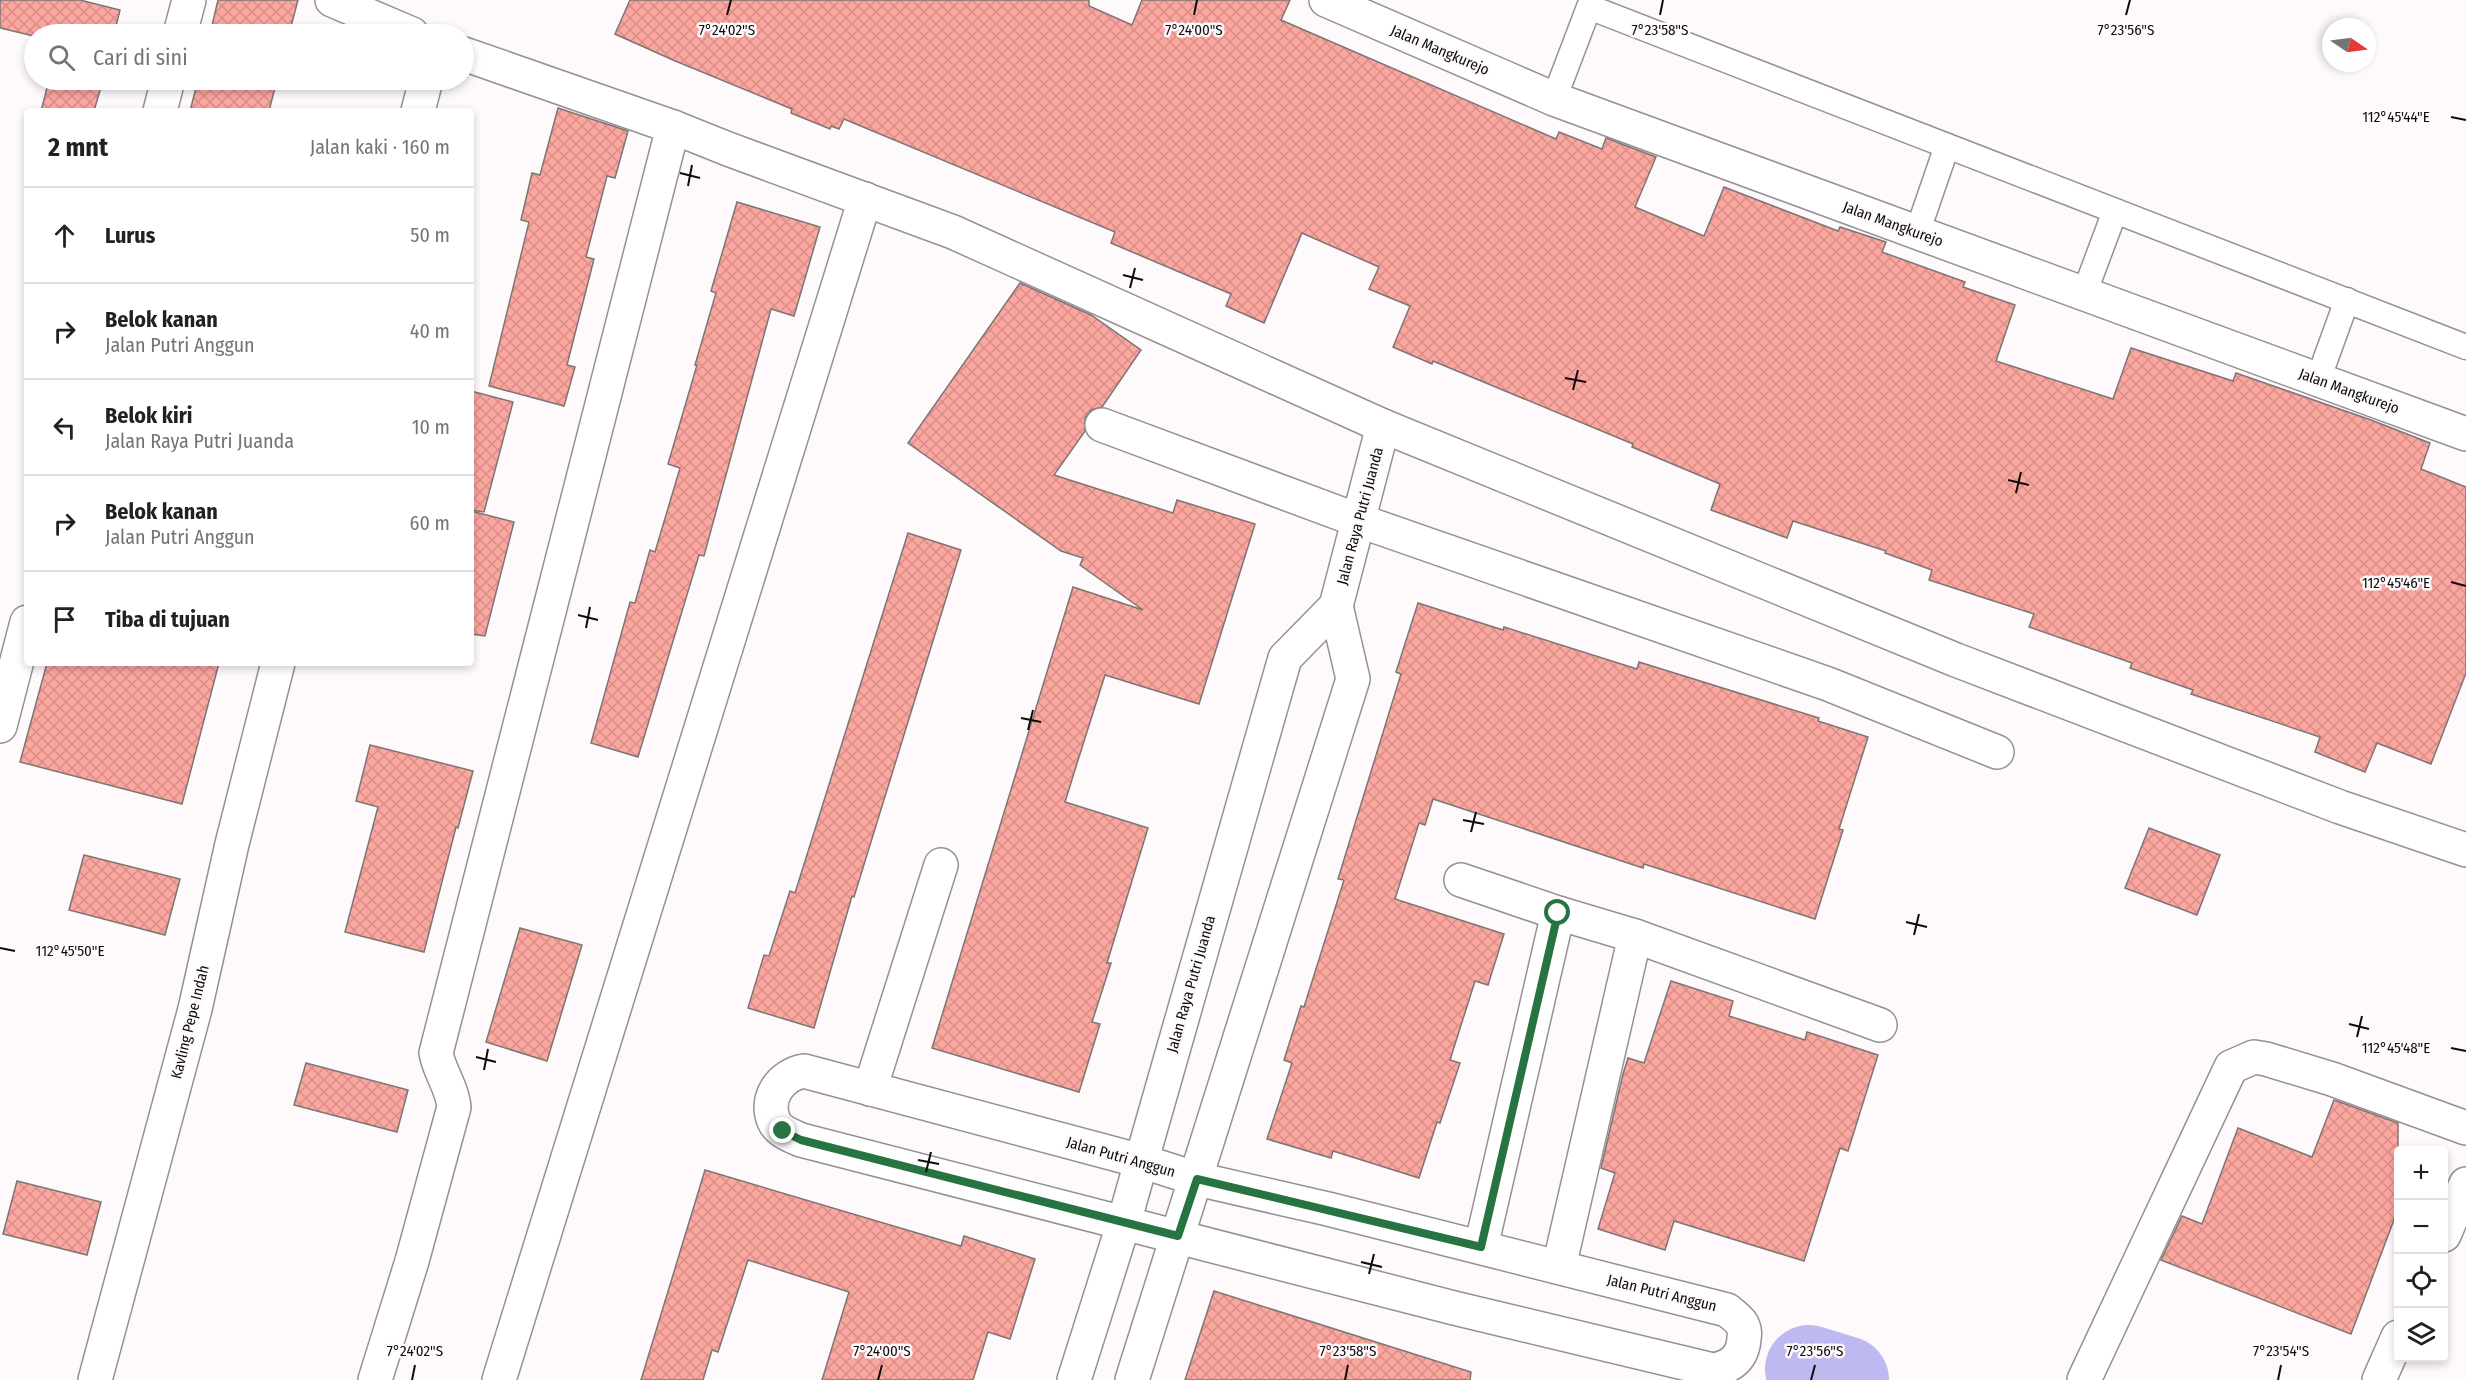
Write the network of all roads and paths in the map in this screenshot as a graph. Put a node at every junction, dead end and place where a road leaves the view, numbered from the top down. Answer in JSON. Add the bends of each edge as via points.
{"nodes":[{"id":1,"x":189,"y":0,"type":"edge"},
{"id":2,"x":332,"y":0,"type":"edge"},
{"id":3,"x":1326,"y":0,"type":"edge"},
{"id":4,"x":183,"y":24,"type":"edge"},
{"id":5,"x":388,"y":24,"type":"edge"},
{"id":6,"x":474,"y":57,"type":"edge"},
{"id":7,"x":165,"y":90,"type":"edge"},
{"id":8,"x":423,"y":90,"type":"edge"},
{"id":9,"x":1554,"y":99,"type":"junction"},
{"id":10,"x":161,"y":108,"type":"edge"},
{"id":11,"x":419,"y":108,"type":"edge"},
{"id":12,"x":673,"y":127,"type":"junction"},
{"id":13,"x":1947,"y":146,"type":"junction"},
{"id":14,"x":865,"y":199,"type":"junction"},
{"id":15,"x":2115,"y":211,"type":"junction"},
{"id":16,"x":1917,"y":233,"type":"junction"},
{"id":17,"x":2085,"y":294,"type":"junction"},
{"id":18,"x":2347,"y":300,"type":"junction"},
{"id":19,"x":2466,"y":347,"type":"edge"},
{"id":20,"x":2318,"y":380,"type":"junction"},
{"id":21,"x":1102,"y":425,"type":"dead end"},
{"id":22,"x":1383,"y":426,"type":"junction"},
{"id":23,"x":2466,"y":434,"type":"edge"},
{"id":24,"x":1360,"y":521,"type":"junction"},
{"id":25,"x":1336,"y":606,"type":"junction"},
{"id":26,"x":24,"y":634,"type":"edge"},
{"id":27,"x":277,"y":666,"type":"edge"},
{"id":28,"x":0,"y":726,"type":"edge"},
{"id":29,"x":1997,"y":752,"type":"dead end"},
{"id":30,"x":2465,"y":846,"type":"edge"},
{"id":31,"x":941,"y":865,"type":"dead end"},
{"id":32,"x":1461,"y":880,"type":"dead end"},
{"id":33,"x":1558,"y":913,"type":"junction"},
{"id":34,"x":1635,"y":936,"type":"junction"},
{"id":35,"x":1880,"y":1024,"type":"dead end"},
{"id":36,"x":870,"y":1089,"type":"junction"},
{"id":37,"x":2466,"y":1128,"type":"edge"},
{"id":38,"x":1141,"y":1161,"type":"junction"},
{"id":39,"x":1197,"y":1179,"type":"junction"},
{"id":40,"x":2466,"y":1184,"type":"edge"},
{"id":41,"x":1124,"y":1222,"type":"junction"},
{"id":42,"x":2448,"y":1226,"type":"edge"},
{"id":43,"x":1178,"y":1236,"type":"junction"},
{"id":44,"x":1481,"y":1247,"type":"junction"},
{"id":45,"x":1559,"y":1267,"type":"junction"},
{"id":46,"x":2394,"y":1346,"type":"edge"},
{"id":47,"x":95,"y":1380,"type":"edge"},
{"id":48,"x":375,"y":1380,"type":"edge"},
{"id":49,"x":499,"y":1380,"type":"edge"},
{"id":50,"x":1074,"y":1380,"type":"edge"},
{"id":51,"x":1132,"y":1380,"type":"edge"},
{"id":52,"x":2084,"y":1380,"type":"edge"},
{"id":53,"x":2379,"y":1380,"type":"edge"}],
"edges":[{"from":1,"to":4,"type":"street"},
{"from":2,"to":5,"type":"street"},
{"from":3,"to":9,"type":"street","name":"Jalan Mangkurejo"},
{"from":6,"to":12,"type":"street"},
{"from":7,"to":10,"type":"street"},
{"from":8,"to":11,"type":"street"},
{"from":9,"to":13,"type":"lane","via":[[1589,7]]},
{"from":9,"to":16,"type":"street","name":"Jalan Mangkurejo"},
{"from":12,"to":14,"type":"street"},
{"from":12,"to":48,"type":"street","via":[[436,1053],[440,1072],[452,1089],[454,1107]]},
{"from":13,"to":15,"type":"lane"},
{"from":13,"to":16,"type":"lane"},
{"from":14,"to":22,"type":"street","via":[[953,232]]},
{"from":14,"to":49,"type":"street"},
{"from":15,"to":17,"type":"lane"},
{"from":15,"to":18,"type":"lane"},
{"from":16,"to":17,"type":"street","name":"Jalan Mangkurejo"},
{"from":17,"to":20,"type":"street","name":"Jalan Mangkurejo"},
{"from":18,"to":19,"type":"lane"},
{"from":18,"to":20,"type":"lane"},
{"from":20,"to":23,"type":"street","name":"Jalan Mangkurejo"},
{"from":21,"to":24,"type":"street"},
{"from":22,"to":24,"type":"street","name":"Jalan Raya Putri Juanda"},
{"from":22,"to":30,"type":"street","via":[[1967,664],[2340,807]]},
{"from":24,"to":25,"type":"street","name":"Jalan Raya Putri Juanda"},
{"from":24,"to":29,"type":"street","via":[[1828,684]]},
{"from":25,"to":38,"type":"street","name":"Jalan Raya Putri Juanda","via":[[1285,658]]},
{"from":25,"to":39,"type":"street","name":"Jalan Raya Putri Juanda","via":[[1353,679]]},
{"from":26,"to":28,"type":"street"},
{"from":27,"to":47,"type":"street","name":"Kavling Pepe Indah","via":[[195,1009]]},
{"from":31,"to":36,"type":"street"},
{"from":32,"to":33,"type":"street"},
{"from":33,"to":34,"type":"street"},
{"from":33,"to":44,"type":"street"},
{"from":34,"to":35,"type":"street"},
{"from":34,"to":45,"type":"street"},
{"from":36,"to":38,"type":"street","name":"Jalan Putri Anggun"},
{"from":36,"to":41,"type":"street","name":"Jalan Putri Anggun","via":[[795,1072],[784,1078],[773,1094],[774,1123],[801,1140]]},
{"from":37,"to":52,"type":"street","via":[[2266,1059],[2254,1057],[2231,1067]]},
{"from":38,"to":39,"type":"street","name":"Jalan Putri Anggun"},
{"from":38,"to":41,"type":"street","name":"Jalan Raya Putri Juanda"},
{"from":39,"to":43,"type":"street","name":"Jalan Raya Putri Juanda"},
{"from":39,"to":44,"type":"street","name":"Jalan Putri Anggun"},
{"from":40,"to":42,"type":"street"},
{"from":41,"to":43,"type":"street","name":"Jalan Putri Anggun"},
{"from":41,"to":50,"type":"street","name":"Jalan Raya Putri Juanda"},
{"from":43,"to":45,"type":"street","name":"Jalan Putri Anggun","via":[[1713,1370],[1734,1363],[1741,1354],[1742,1324],[1727,1310]]},
{"from":43,"to":51,"type":"street","name":"Jalan Raya Putri Juanda"},
{"from":44,"to":45,"type":"street","name":"Jalan Putri Anggun"},
{"from":46,"to":53,"type":"street"}]}
